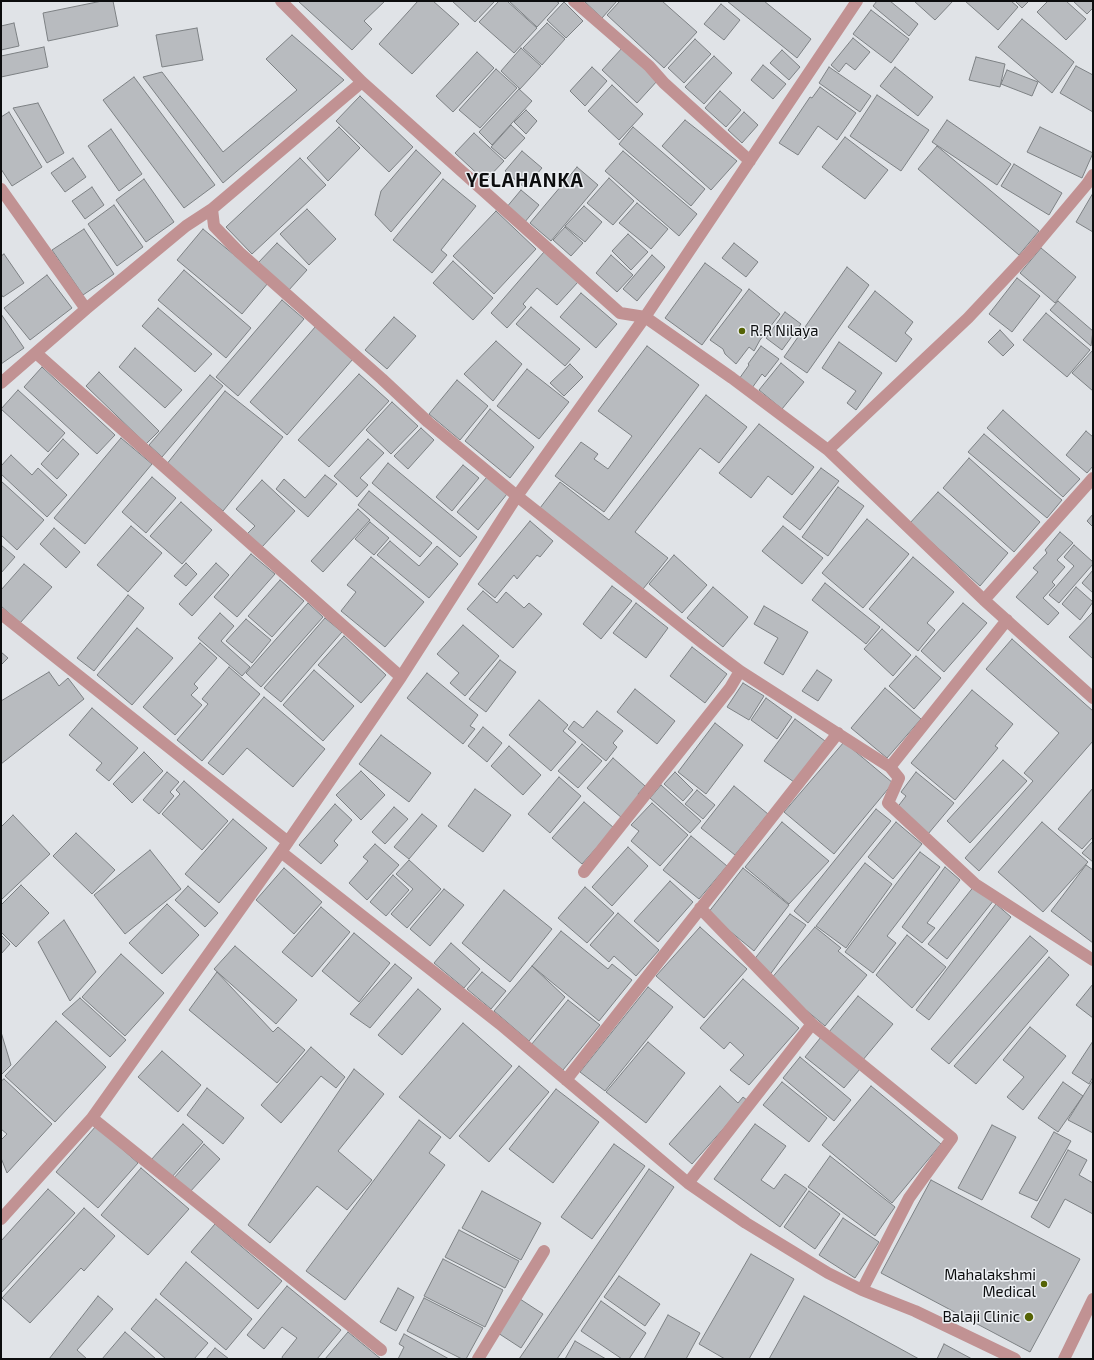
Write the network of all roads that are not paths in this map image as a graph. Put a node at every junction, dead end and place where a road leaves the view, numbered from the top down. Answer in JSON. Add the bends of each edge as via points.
{"nodes":[{"id":1,"x":282,"y":1,"type":"edge"},
{"id":2,"x":574,"y":1,"type":"edge"},
{"id":3,"x":858,"y":1,"type":"edge"},
{"id":4,"x":362,"y":82,"type":"junction"},
{"id":5,"x":750,"y":161,"type":"junction"},
{"id":6,"x":1093,"y":174,"type":"edge"},
{"id":7,"x":1,"y":189,"type":"edge"},
{"id":8,"x":212,"y":209,"type":"junction"},
{"id":9,"x":86,"y":309,"type":"junction"},
{"id":10,"x":645,"y":317,"type":"junction"},
{"id":11,"x":36,"y":353,"type":"junction"},
{"id":12,"x":1,"y":383,"type":"edge"},
{"id":13,"x":828,"y":450,"type":"junction"},
{"id":14,"x":1093,"y":478,"type":"edge"},
{"id":15,"x":517,"y":496,"type":"junction"},
{"id":16,"x":984,"y":600,"type":"junction"},
{"id":17,"x":1,"y":614,"type":"edge"},
{"id":18,"x":1007,"y":620,"type":"junction"},
{"id":19,"x":740,"y":671,"type":"junction"},
{"id":20,"x":401,"y":677,"type":"junction"},
{"id":21,"x":1093,"y":698,"type":"edge"},
{"id":22,"x":838,"y":733,"type":"junction"},
{"id":23,"x":890,"y":768,"type":"junction"},
{"id":24,"x":284,"y":847,"type":"junction"},
{"id":25,"x":584,"y":872,"type":"dead end"},
{"id":26,"x":700,"y":908,"type":"junction"},
{"id":27,"x":1093,"y":960,"type":"edge"},
{"id":28,"x":812,"y":1024,"type":"junction"},
{"id":29,"x":566,"y":1080,"type":"junction"},
{"id":30,"x":92,"y":1118,"type":"junction"},
{"id":31,"x":688,"y":1183,"type":"junction"},
{"id":32,"x":1,"y":1219,"type":"edge"},
{"id":33,"x":544,"y":1251,"type":"dead end"},
{"id":34,"x":862,"y":1290,"type":"junction"},
{"id":35,"x":1093,"y":1299,"type":"edge"},
{"id":36,"x":381,"y":1350,"type":"dead end"},
{"id":37,"x":478,"y":1359,"type":"edge"},
{"id":38,"x":1015,"y":1359,"type":"edge"},
{"id":39,"x":1064,"y":1359,"type":"edge"}],
"edges":[{"from":1,"to":4,"type":"street"},
{"from":2,"to":5,"type":"street","via":[[649,66],[664,83]]},
{"from":3,"to":5,"type":"street"},
{"from":4,"to":8,"type":"street"},
{"from":4,"to":10,"type":"street","via":[[620,313]]},
{"from":5,"to":10,"type":"street"},
{"from":6,"to":13,"type":"street","via":[[1029,253],[968,318]]},
{"from":7,"to":9,"type":"street"},
{"from":8,"to":9,"type":"street","via":[[186,226]]},
{"from":8,"to":15,"type":"street","via":[[214,226],[239,252],[428,422]]},
{"from":9,"to":11,"type":"street"},
{"from":10,"to":13,"type":"street"},
{"from":10,"to":15,"type":"street"},
{"from":11,"to":12,"type":"street"},
{"from":11,"to":20,"type":"street"},
{"from":13,"to":16,"type":"street"},
{"from":14,"to":16,"type":"street"},
{"from":15,"to":19,"type":"street"},
{"from":15,"to":20,"type":"street"},
{"from":16,"to":18,"type":"street"},
{"from":17,"to":24,"type":"street"},
{"from":18,"to":21,"type":"street"},
{"from":18,"to":23,"type":"street"},
{"from":19,"to":22,"type":"street"},
{"from":19,"to":25,"type":"street","via":[[730,688]]},
{"from":20,"to":24,"type":"street"},
{"from":22,"to":23,"type":"street"},
{"from":22,"to":26,"type":"street"},
{"from":23,"to":27,"type":"street","via":[[899,778],[888,803],[974,884]]},
{"from":24,"to":29,"type":"street"},
{"from":24,"to":30,"type":"street"},
{"from":26,"to":28,"type":"street"},
{"from":26,"to":29,"type":"street"},
{"from":28,"to":31,"type":"street"},
{"from":28,"to":34,"type":"street","via":[[952,1138],[909,1198]]},
{"from":29,"to":31,"type":"street"},
{"from":30,"to":32,"type":"street"},
{"from":30,"to":36,"type":"street"},
{"from":31,"to":34,"type":"street","via":[[791,1250]]},
{"from":33,"to":37,"type":"street"},
{"from":34,"to":38,"type":"street","via":[[915,1311]]},
{"from":35,"to":39,"type":"street"}]}
